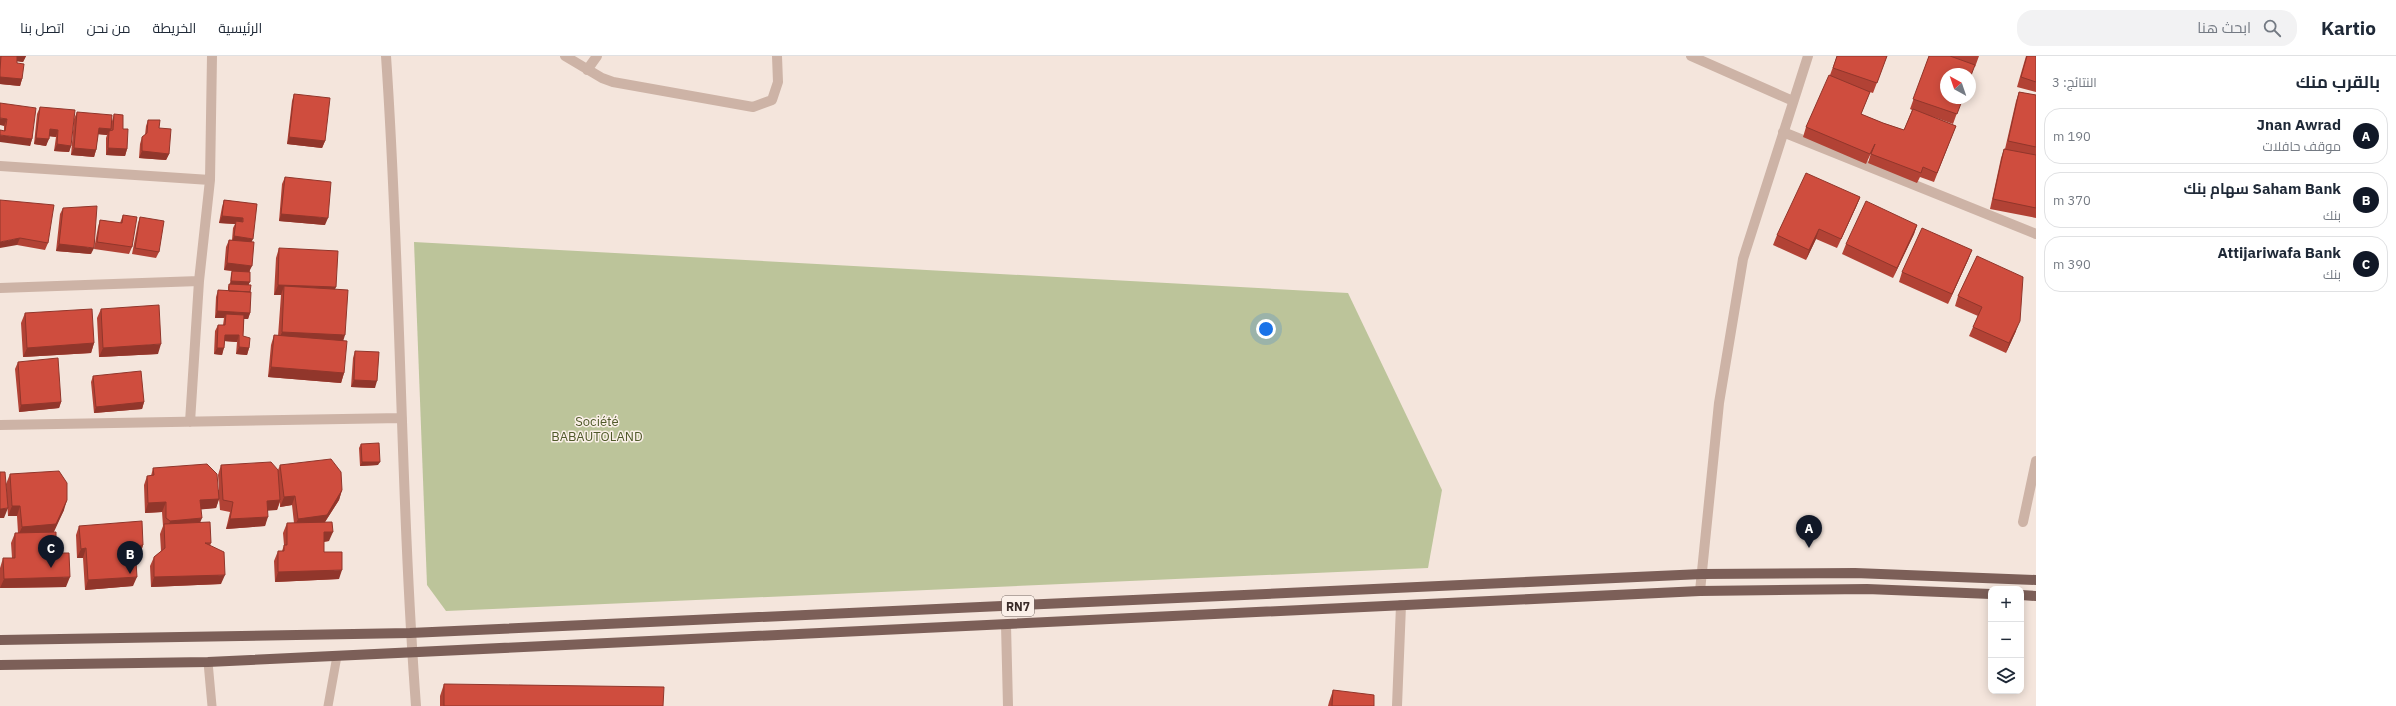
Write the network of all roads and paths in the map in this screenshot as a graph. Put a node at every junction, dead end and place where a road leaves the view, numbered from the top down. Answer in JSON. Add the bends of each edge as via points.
{"nodes":[{"id":1,"x":212,"y":56,"type":"edge"},
{"id":2,"x":386,"y":56,"type":"edge"},
{"id":3,"x":565,"y":56,"type":"edge"},
{"id":4,"x":597,"y":56,"type":"edge"},
{"id":5,"x":777,"y":56,"type":"edge"},
{"id":6,"x":1691,"y":56,"type":"edge"},
{"id":7,"x":1808,"y":56,"type":"edge"},
{"id":8,"x":587,"y":70,"type":"junction"},
{"id":9,"x":1793,"y":101,"type":"junction"},
{"id":10,"x":1783,"y":132,"type":"junction"},
{"id":11,"x":0,"y":166,"type":"edge"},
{"id":12,"x":210,"y":180,"type":"junction"},
{"id":13,"x":2036,"y":234,"type":"edge"},
{"id":14,"x":199,"y":281,"type":"junction"},
{"id":15,"x":0,"y":288,"type":"edge"},
{"id":16,"x":402,"y":418,"type":"junction"},
{"id":17,"x":190,"y":422,"type":"junction"},
{"id":18,"x":0,"y":425,"type":"edge"},
{"id":19,"x":2036,"y":461,"type":"edge"},
{"id":20,"x":2023,"y":522,"type":"dead end"},
{"id":21,"x":1702,"y":574,"type":"junction"},
{"id":22,"x":2036,"y":580,"type":"edge"},
{"id":23,"x":1700,"y":591,"type":"junction"},
{"id":24,"x":1988,"y":594,"type":"edge"},
{"id":25,"x":2024,"y":595,"type":"edge"},
{"id":26,"x":2036,"y":596,"type":"edge"},
{"id":27,"x":1402,"y":606,"type":"junction"},
{"id":28,"x":1006,"y":625,"type":"junction"},
{"id":29,"x":410,"y":633,"type":"junction"},
{"id":30,"x":0,"y":640,"type":"edge"},
{"id":31,"x":412,"y":653,"type":"junction"},
{"id":32,"x":336,"y":656,"type":"junction"},
{"id":33,"x":208,"y":662,"type":"junction"},
{"id":34,"x":0,"y":665,"type":"edge"},
{"id":35,"x":212,"y":706,"type":"edge"},
{"id":36,"x":328,"y":706,"type":"edge"},
{"id":37,"x":416,"y":706,"type":"edge"},
{"id":38,"x":1008,"y":706,"type":"edge"},
{"id":39,"x":1397,"y":706,"type":"edge"}],
"edges":[{"from":1,"to":12,"type":"street"},
{"from":2,"to":16,"type":"street","via":[[396,220]]},
{"from":3,"to":8,"type":"street"},
{"from":4,"to":8,"type":"street"},
{"from":5,"to":8,"type":"street","via":[[778,82],[772,100],[753,107],[613,82]]},
{"from":6,"to":9,"type":"street"},
{"from":7,"to":9,"type":"street"},
{"from":9,"to":10,"type":"street"},
{"from":10,"to":13,"type":"street"},
{"from":10,"to":21,"type":"street","via":[[1743,259],[1719,403]]},
{"from":11,"to":12,"type":"street"},
{"from":12,"to":14,"type":"street"},
{"from":14,"to":15,"type":"street"},
{"from":14,"to":17,"type":"street"},
{"from":16,"to":17,"type":"street"},
{"from":16,"to":29,"type":"street"},
{"from":17,"to":18,"type":"street"},
{"from":19,"to":20,"type":"street"},
{"from":21,"to":22,"type":"main road","number":"RN7","via":[[1855,573]]},
{"from":21,"to":23,"type":"street"},
{"from":21,"to":29,"type":"main road","number":"RN7"},
{"from":23,"to":24,"type":"main road","number":"RN7","via":[[1867,589]]},
{"from":23,"to":27,"type":"main road","number":"RN7"},
{"from":25,"to":26,"type":"main road"},
{"from":27,"to":28,"type":"main road","number":"RN7"},
{"from":27,"to":39,"type":"street"},
{"from":28,"to":31,"type":"main road","number":"RN7"},
{"from":28,"to":38,"type":"street"},
{"from":29,"to":30,"type":"main road","number":"RN7"},
{"from":29,"to":31,"type":"street"},
{"from":31,"to":32,"type":"main road","number":"RN7"},
{"from":31,"to":37,"type":"street"},
{"from":32,"to":33,"type":"main road","number":"RN7"},
{"from":32,"to":36,"type":"lane"},
{"from":33,"to":34,"type":"main road","number":"RN7"},
{"from":33,"to":35,"type":"lane"}]}
